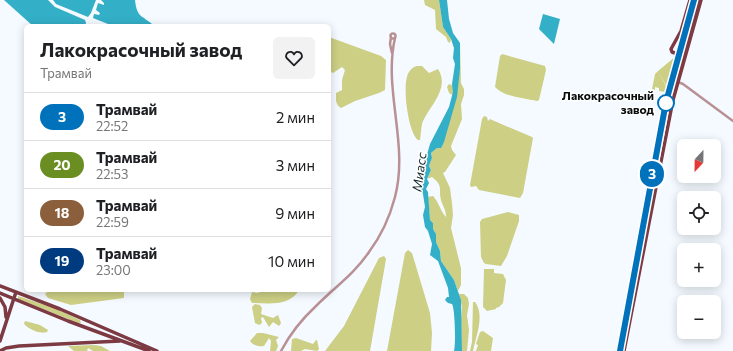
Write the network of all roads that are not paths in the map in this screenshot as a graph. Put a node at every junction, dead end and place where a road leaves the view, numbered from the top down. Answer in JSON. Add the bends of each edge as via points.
{"nodes":[{"id":1,"x":690,"y":0,"type":"edge"},
{"id":2,"x":700,"y":0,"type":"edge"},
{"id":3,"x":393,"y":53,"type":"junction"},
{"id":4,"x":679,"y":56,"type":"junction"},
{"id":5,"x":676,"y":82,"type":"junction"},
{"id":6,"x":733,"y":121,"type":"edge"},
{"id":7,"x":0,"y":286,"type":"edge"},
{"id":8,"x":16,"y":292,"type":"junction"},
{"id":9,"x":331,"y":292,"type":"edge"},
{"id":10,"x":331,"y":292,"type":"edge"},
{"id":11,"x":0,"y":293,"type":"edge"},
{"id":12,"x":0,"y":298,"type":"edge"},
{"id":13,"x":14,"y":299,"type":"junction"},
{"id":14,"x":83,"y":320,"type":"junction"},
{"id":15,"x":6,"y":322,"type":"junction"},
{"id":16,"x":80,"y":325,"type":"junction"},
{"id":17,"x":0,"y":341,"type":"edge"},
{"id":18,"x":124,"y":341,"type":"junction"},
{"id":19,"x":0,"y":351,"type":"edge"},
{"id":20,"x":149,"y":351,"type":"edge"},
{"id":21,"x":157,"y":351,"type":"edge"},
{"id":22,"x":281,"y":351,"type":"edge"},
{"id":23,"x":621,"y":351,"type":"edge"},
{"id":24,"x":624,"y":351,"type":"edge"}],
"edges":[{"from":1,"to":4,"type":"main road","via":[[681,31],[671,49]]},
{"from":2,"to":4,"type":"main road"},
{"from":2,"to":5,"type":"main road"},
{"from":3,"to":3,"type":"street","via":[[390,44],[393,34],[395,36]]},
{"from":3,"to":10,"type":"street","via":[[400,157],[398,182],[391,210],[369,253]]},
{"from":4,"to":5,"type":"main road"},
{"from":5,"to":6,"type":"street","via":[[683,84]]},
{"from":5,"to":23,"type":"main road","via":[[668,104]]},
{"from":5,"to":24,"type":"main road"},
{"from":7,"to":8,"type":"main road"},
{"from":8,"to":13,"type":"main road"},
{"from":8,"to":14,"type":"main road"},
{"from":9,"to":22,"type":"street","via":[[304,317]]},
{"from":11,"to":13,"type":"main road"},
{"from":12,"to":15,"type":"main road","via":[[6,310]]},
{"from":13,"to":15,"type":"main road"},
{"from":13,"to":16,"type":"main road"},
{"from":14,"to":16,"type":"main road","via":[[84,324]]},
{"from":14,"to":21,"type":"main road"},
{"from":15,"to":17,"type":"main road"},
{"from":16,"to":18,"type":"main road"},
{"from":18,"to":19,"type":"main road","via":[[19,346]]},
{"from":18,"to":20,"type":"main road"}]}
